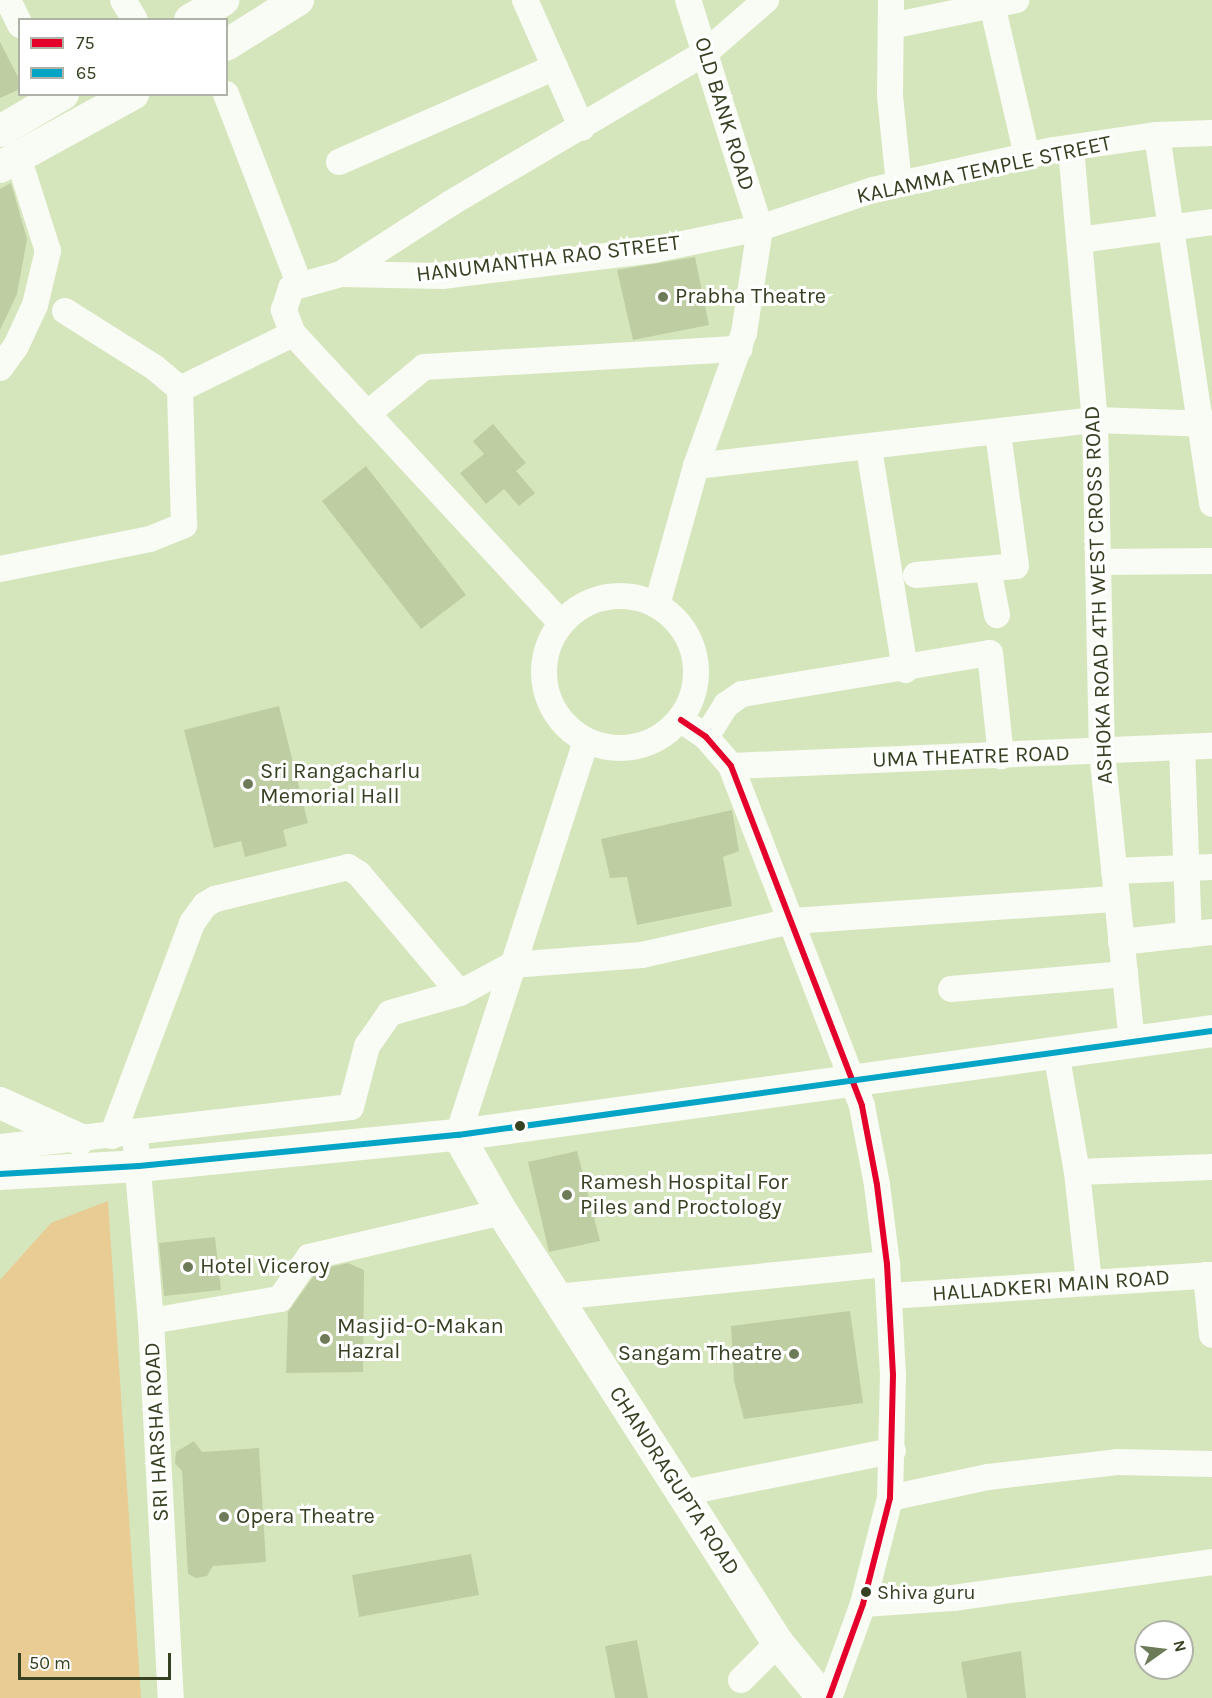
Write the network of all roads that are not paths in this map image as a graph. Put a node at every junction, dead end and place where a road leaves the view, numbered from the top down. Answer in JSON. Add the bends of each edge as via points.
{"nodes":[{"id":1,"x":8,"y":0,"type":"edge"},
{"id":2,"x":123,"y":0,"type":"edge"},
{"id":3,"x":223,"y":0,"type":"edge"},
{"id":4,"x":298,"y":0,"type":"edge"},
{"id":5,"x":525,"y":0,"type":"edge"},
{"id":6,"x":688,"y":0,"type":"edge"},
{"id":7,"x":766,"y":0,"type":"edge"},
{"id":8,"x":891,"y":0,"type":"edge"},
{"id":9,"x":1000,"y":2,"type":"edge"},
{"id":10,"x":134,"y":18,"type":"edge"},
{"id":11,"x":193,"y":18,"type":"edge"},
{"id":12,"x":18,"y":21,"type":"edge"},
{"id":13,"x":891,"y":26,"type":"junction"},
{"id":14,"x":228,"y":44,"type":"edge"},
{"id":15,"x":705,"y":53,"type":"junction"},
{"id":16,"x":555,"y":67,"type":"junction"},
{"id":17,"x":57,"y":96,"type":"edge"},
{"id":18,"x":129,"y":96,"type":"edge"},
{"id":19,"x":227,"y":96,"type":"edge"},
{"id":20,"x":2,"y":127,"type":"edge"},
{"id":21,"x":582,"y":128,"type":"junction"},
{"id":22,"x":1212,"y":133,"type":"edge"},
{"id":23,"x":1157,"y":135,"type":"junction"},
{"id":24,"x":1071,"y":148,"type":"junction"},
{"id":25,"x":1028,"y":156,"type":"junction"},
{"id":26,"x":9,"y":162,"type":"edge"},
{"id":27,"x":339,"y":162,"type":"dead end"},
{"id":28,"x":899,"y":184,"type":"junction"},
{"id":29,"x":1212,"y":222,"type":"edge"},
{"id":30,"x":1171,"y":225,"type":"junction"},
{"id":31,"x":760,"y":228,"type":"junction"},
{"id":32,"x":1079,"y":240,"type":"junction"},
{"id":33,"x":341,"y":274,"type":"junction"},
{"id":34,"x":299,"y":283,"type":"junction"},
{"id":35,"x":65,"y":310,"type":"dead end"},
{"id":36,"x":292,"y":334,"type":"junction"},
{"id":37,"x":739,"y":349,"type":"junction"},
{"id":38,"x":1202,"y":356,"type":"edge"},
{"id":39,"x":0,"y":368,"type":"edge"},
{"id":40,"x":180,"y":389,"type":"junction"},
{"id":41,"x":366,"y":414,"type":"junction"},
{"id":42,"x":1095,"y":420,"type":"junction"},
{"id":43,"x":1207,"y":424,"type":"edge"},
{"id":44,"x":998,"y":433,"type":"junction"},
{"id":45,"x":869,"y":449,"type":"junction"},
{"id":46,"x":696,"y":466,"type":"junction"},
{"id":47,"x":1212,"y":504,"type":"edge"},
{"id":48,"x":1212,"y":561,"type":"edge"},
{"id":49,"x":1100,"y":562,"type":"junction"},
{"id":50,"x":0,"y":569,"type":"edge"},
{"id":51,"x":988,"y":569,"type":"junction"},
{"id":52,"x":916,"y":574,"type":"dead end"},
{"id":53,"x":657,"y":604,"type":"junction"},
{"id":54,"x":997,"y":615,"type":"dead end"},
{"id":55,"x":561,"y":623,"type":"junction"},
{"id":56,"x":905,"y":670,"type":"junction"},
{"id":57,"x":681,"y":720,"type":"junction"},
{"id":58,"x":706,"y":737,"type":"junction"},
{"id":59,"x":586,"y":741,"type":"junction"},
{"id":60,"x":1212,"y":746,"type":"edge"},
{"id":61,"x":1182,"y":748,"type":"junction"},
{"id":62,"x":1102,"y":752,"type":"junction"},
{"id":63,"x":1001,"y":756,"type":"junction"},
{"id":64,"x":731,"y":766,"type":"junction"},
{"id":65,"x":1200,"y":868,"type":"edge"},
{"id":66,"x":1114,"y":871,"type":"junction"},
{"id":67,"x":1117,"y":899,"type":"junction"},
{"id":68,"x":792,"y":921,"type":"junction"},
{"id":69,"x":1200,"y":933,"type":"edge"},
{"id":70,"x":1121,"y":942,"type":"junction"},
{"id":71,"x":512,"y":965,"type":"junction"},
{"id":72,"x":1125,"y":974,"type":"junction"},
{"id":73,"x":951,"y":989,"type":"dead end"},
{"id":74,"x":460,"y":993,"type":"junction"},
{"id":75,"x":1212,"y":1031,"type":"edge"},
{"id":76,"x":1132,"y":1042,"type":"junction"},
{"id":77,"x":1056,"y":1052,"type":"junction"},
{"id":78,"x":850,"y":1084,"type":"junction"},
{"id":79,"x":0,"y":1103,"type":"edge"},
{"id":80,"x":123,"y":1135,"type":"junction"},
{"id":81,"x":458,"y":1136,"type":"junction"},
{"id":82,"x":80,"y":1139,"type":"junction"},
{"id":83,"x":0,"y":1147,"type":"edge"},
{"id":84,"x":139,"y":1166,"type":"junction"},
{"id":85,"x":1212,"y":1167,"type":"edge"},
{"id":86,"x":1077,"y":1172,"type":"junction"},
{"id":87,"x":0,"y":1174,"type":"edge"},
{"id":88,"x":502,"y":1212,"type":"junction"},
{"id":89,"x":887,"y":1264,"type":"junction"},
{"id":90,"x":1209,"y":1275,"type":"edge"},
{"id":91,"x":1089,"y":1283,"type":"junction"},
{"id":92,"x":889,"y":1296,"type":"junction"},
{"id":93,"x":556,"y":1297,"type":"junction"},
{"id":94,"x":151,"y":1321,"type":"junction"},
{"id":95,"x":1212,"y":1335,"type":"edge"},
{"id":96,"x":893,"y":1451,"type":"junction"},
{"id":97,"x":1212,"y":1464,"type":"edge"},
{"id":98,"x":682,"y":1493,"type":"junction"},
{"id":99,"x":890,"y":1498,"type":"junction"},
{"id":100,"x":1212,"y":1562,"type":"edge"},
{"id":101,"x":863,"y":1604,"type":"junction"},
{"id":102,"x":778,"y":1643,"type":"junction"},
{"id":103,"x":741,"y":1680,"type":"dead end"},
{"id":104,"x":171,"y":1698,"type":"edge"},
{"id":105,"x":823,"y":1698,"type":"edge"},
{"id":106,"x":829,"y":1698,"type":"edge"}],
"edges":[{"from":1,"to":12,"type":"street"},
{"from":2,"to":10,"type":"street"},
{"from":3,"to":11,"type":"main road"},
{"from":4,"to":14,"type":"main road"},
{"from":5,"to":16,"type":"street"},
{"from":6,"to":15,"type":"street","name":"OLD BANK ROAD"},
{"from":7,"to":15,"type":"street"},
{"from":8,"to":13,"type":"street"},
{"from":9,"to":13,"type":"street"},
{"from":9,"to":25,"type":"street"},
{"from":13,"to":28,"type":"street","via":[[890,96]]},
{"from":15,"to":21,"type":"street"},
{"from":15,"to":31,"type":"street","name":"OLD BANK ROAD"},
{"from":16,"to":21,"type":"street"},
{"from":16,"to":27,"type":"street"},
{"from":17,"to":20,"type":"main road"},
{"from":18,"to":26,"type":"main road"},
{"from":19,"to":34,"type":"street"},
{"from":21,"to":33,"type":"street","via":[[452,203]]},
{"from":22,"to":23,"type":"street","name":"KALAMMA TEMPLE STREET"},
{"from":23,"to":24,"type":"street","name":"KALAMMA TEMPLE STREET"},
{"from":23,"to":30,"type":"street"},
{"from":24,"to":25,"type":"street","name":"KALAMMA TEMPLE STREET"},
{"from":24,"to":32,"type":"street","name":"ASHOKA ROAD 4TH WEST CROSS ROAD"},
{"from":25,"to":28,"type":"street","name":"KALAMMA TEMPLE STREET"},
{"from":26,"to":39,"type":"street","via":[[48,251],[35,305],[16,346]]},
{"from":28,"to":31,"type":"street","name":"KALAMMA TEMPLE STREET"},
{"from":29,"to":30,"type":"street"},
{"from":30,"to":32,"type":"street"},
{"from":30,"to":38,"type":"street"},
{"from":31,"to":33,"type":"street","name":"HANUMANTHA RAO STREET","via":[[653,250],[442,276]]},
{"from":31,"to":37,"type":"street"},
{"from":32,"to":42,"type":"street","name":"ASHOKA ROAD 4TH WEST CROSS ROAD"},
{"from":33,"to":34,"type":"street","name":"HANUMANTHA RAO STREET"},
{"from":34,"to":36,"type":"street","via":[[285,298],[284,310]]},
{"from":35,"to":40,"type":"street","via":[[154,367]]},
{"from":36,"to":40,"type":"street"},
{"from":36,"to":41,"type":"street"},
{"from":37,"to":41,"type":"street","via":[[424,367]]},
{"from":37,"to":46,"type":"street"},
{"from":38,"to":43,"type":"street"},
{"from":40,"to":50,"type":"street","via":[[184,525],[150,539]]},
{"from":41,"to":55,"type":"street"},
{"from":42,"to":43,"type":"street"},
{"from":42,"to":44,"type":"street"},
{"from":42,"to":49,"type":"street","name":"ASHOKA ROAD 4TH WEST CROSS ROAD"},
{"from":43,"to":47,"type":"street"},
{"from":44,"to":45,"type":"street"},
{"from":44,"to":51,"type":"street","via":[[1016,566]]},
{"from":45,"to":46,"type":"street"},
{"from":45,"to":56,"type":"street"},
{"from":46,"to":53,"type":"street"},
{"from":48,"to":49,"type":"street"},
{"from":49,"to":62,"type":"street","name":"ASHOKA ROAD 4TH WEST CROSS ROAD"},
{"from":51,"to":52,"type":"street"},
{"from":51,"to":54,"type":"street"},
{"from":53,"to":55,"type":"street","via":[[637,597],[595,599]]},
{"from":53,"to":57,"type":"street","via":[[678,621],[692,644],[698,670],[694,697]]},
{"from":55,"to":59,"type":"street","via":[[549,643],[544,665],[545,688],[567,728]]},
{"from":56,"to":58,"type":"street","via":[[742,694],[726,705]]},
{"from":56,"to":63,"type":"street","via":[[990,653]]},
{"from":57,"to":58,"type":"street"},
{"from":57,"to":59,"type":"street","via":[[662,738],[637,748],[611,749]]},
{"from":58,"to":64,"type":"street"},
{"from":59,"to":71,"type":"street"},
{"from":60,"to":61,"type":"street","name":"UMA THEATRE ROAD"},
{"from":61,"to":62,"type":"street","name":"UMA THEATRE ROAD"},
{"from":61,"to":65,"type":"street"},
{"from":62,"to":63,"type":"street","name":"UMA THEATRE ROAD"},
{"from":62,"to":66,"type":"street","name":"ASHOKA ROAD 4TH WEST CROSS ROAD"},
{"from":63,"to":64,"type":"street","name":"UMA THEATRE ROAD"},
{"from":64,"to":68,"type":"street"},
{"from":65,"to":66,"type":"street"},
{"from":65,"to":69,"type":"street"},
{"from":66,"to":67,"type":"street","name":"ASHOKA ROAD 4TH WEST CROSS ROAD"},
{"from":67,"to":68,"type":"street"},
{"from":67,"to":70,"type":"street","name":"ASHOKA ROAD 4TH WEST CROSS ROAD"},
{"from":68,"to":71,"type":"street","via":[[642,955]]},
{"from":68,"to":78,"type":"street"},
{"from":69,"to":70,"type":"street"},
{"from":70,"to":72,"type":"street","name":"ASHOKA ROAD 4TH WEST CROSS ROAD"},
{"from":71,"to":74,"type":"street"},
{"from":71,"to":81,"type":"street"},
{"from":72,"to":73,"type":"street"},
{"from":72,"to":76,"type":"street","name":"ASHOKA ROAD 4TH WEST CROSS ROAD"},
{"from":74,"to":80,"type":"street","via":[[390,1013],[368,1046],[351,1107]]},
{"from":74,"to":80,"type":"street","via":[[359,874],[348,867],[215,899],[205,904],[192,923]]},
{"from":75,"to":76,"type":"main road"},
{"from":76,"to":77,"type":"main road"},
{"from":77,"to":78,"type":"main road"},
{"from":77,"to":86,"type":"street"},
{"from":78,"to":81,"type":"main road"},
{"from":78,"to":89,"type":"street","via":[[868,1127]]},
{"from":79,"to":82,"type":"main road"},
{"from":80,"to":82,"type":"street"},
{"from":80,"to":84,"type":"street","name":"SRI HARSHA ROAD"},
{"from":81,"to":84,"type":"main road"},
{"from":81,"to":88,"type":"main road","name":"CHANDRAGUPTA ROAD"},
{"from":82,"to":83,"type":"street"},
{"from":84,"to":87,"type":"main road"},
{"from":84,"to":94,"type":"street","name":"SRI HARSHA ROAD"},
{"from":85,"to":86,"type":"street"},
{"from":86,"to":91,"type":"street"},
{"from":88,"to":93,"type":"main road","name":"CHANDRAGUPTA ROAD"},
{"from":88,"to":94,"type":"street","via":[[309,1257],[280,1299]]},
{"from":89,"to":92,"type":"street"},
{"from":89,"to":93,"type":"street"},
{"from":90,"to":91,"type":"street","name":"HALLADKERI MAIN ROAD"},
{"from":90,"to":95,"type":"street"},
{"from":91,"to":92,"type":"street","name":"HALLADKERI MAIN ROAD"},
{"from":92,"to":96,"type":"street"},
{"from":93,"to":98,"type":"main road","name":"CHANDRAGUPTA ROAD"},
{"from":94,"to":104,"type":"street","name":"SRI HARSHA ROAD"},
{"from":96,"to":98,"type":"street"},
{"from":96,"to":99,"type":"street"},
{"from":97,"to":99,"type":"street","via":[[1117,1462],[988,1477]]},
{"from":98,"to":102,"type":"main road","name":"CHANDRAGUPTA ROAD"},
{"from":99,"to":101,"type":"street"},
{"from":100,"to":101,"type":"street","via":[[953,1598]]},
{"from":101,"to":106,"type":"street"},
{"from":102,"to":103,"type":"street"},
{"from":102,"to":105,"type":"main road","name":"CHANDRAGUPTA ROAD"}]}
